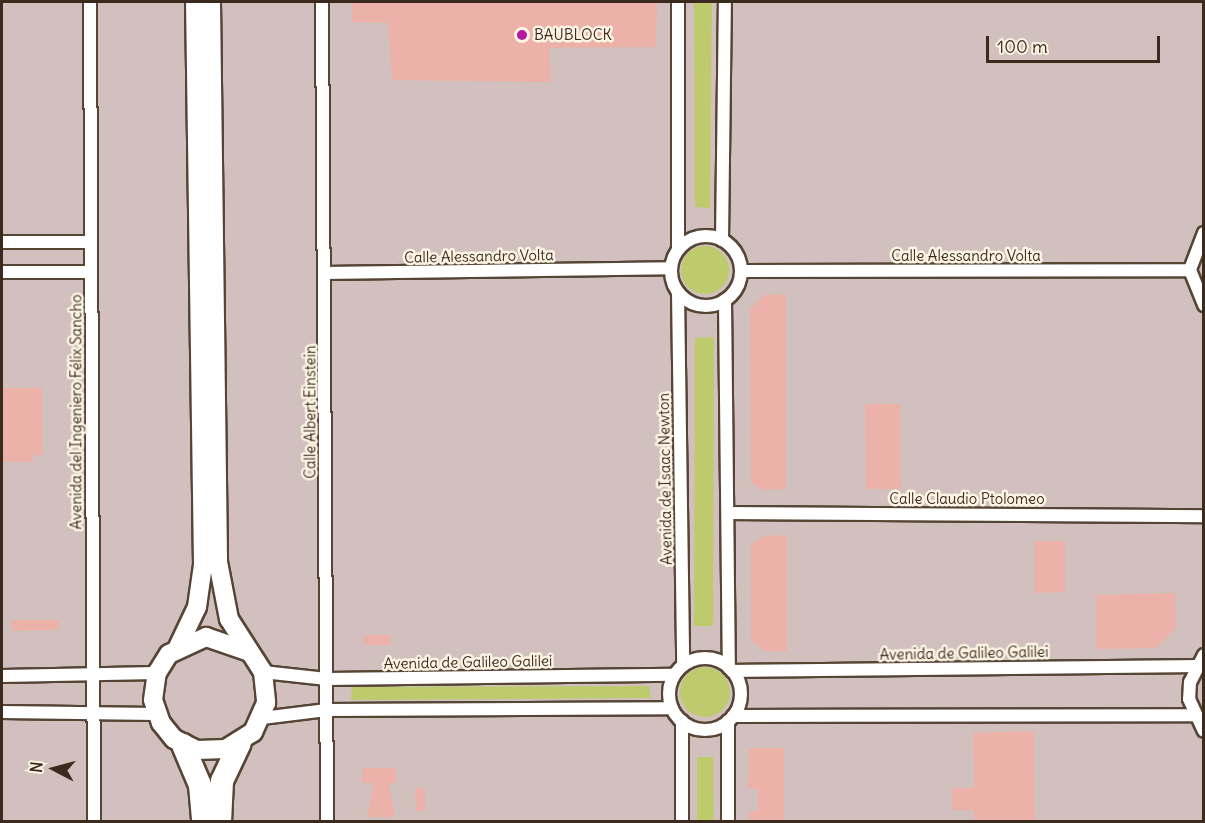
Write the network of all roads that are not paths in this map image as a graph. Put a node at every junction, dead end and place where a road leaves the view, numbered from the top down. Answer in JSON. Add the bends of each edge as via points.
{"nodes":[{"id":1,"x":90,"y":2,"type":"edge"},
{"id":2,"x":195,"y":2,"type":"edge"},
{"id":3,"x":211,"y":2,"type":"edge"},
{"id":4,"x":322,"y":2,"type":"edge"},
{"id":5,"x":678,"y":2,"type":"edge"},
{"id":6,"x":725,"y":2,"type":"edge"},
{"id":7,"x":1203,"y":233,"type":"edge"},
{"id":8,"x":722,"y":240,"type":"junction"},
{"id":9,"x":2,"y":242,"type":"edge"},
{"id":10,"x":90,"y":242,"type":"junction"},
{"id":11,"x":678,"y":249,"type":"junction"},
{"id":12,"x":671,"y":268,"type":"junction"},
{"id":13,"x":1190,"y":270,"type":"junction"},
{"id":14,"x":2,"y":272,"type":"edge"},
{"id":15,"x":90,"y":272,"type":"junction"},
{"id":16,"x":741,"y":272,"type":"junction"},
{"id":17,"x":324,"y":273,"type":"junction"},
{"id":18,"x":678,"y":292,"type":"junction"},
{"id":19,"x":725,"y":300,"type":"junction"},
{"id":20,"x":1203,"y":305,"type":"edge"},
{"id":21,"x":731,"y":513,"type":"junction"},
{"id":22,"x":1203,"y":516,"type":"edge"},
{"id":23,"x":178,"y":647,"type":"junction"},
{"id":24,"x":247,"y":651,"type":"junction"},
{"id":25,"x":1203,"y":655,"type":"edge"},
{"id":26,"x":1196,"y":666,"type":"junction"},
{"id":27,"x":731,"y":669,"type":"junction"},
{"id":28,"x":679,"y":670,"type":"junction"},
{"id":29,"x":263,"y":672,"type":"junction"},
{"id":30,"x":157,"y":673,"type":"junction"},
{"id":31,"x":2,"y":676,"type":"edge"},
{"id":32,"x":93,"y":677,"type":"junction"},
{"id":33,"x":327,"y":679,"type":"junction"},
{"id":34,"x":672,"y":708,"type":"junction"},
{"id":35,"x":327,"y":710,"type":"junction"},
{"id":36,"x":2,"y":712,"type":"edge"},
{"id":37,"x":93,"y":713,"type":"junction"},
{"id":38,"x":156,"y":714,"type":"junction"},
{"id":39,"x":1193,"y":715,"type":"junction"},
{"id":40,"x":262,"y":717,"type":"junction"},
{"id":41,"x":730,"y":718,"type":"junction"},
{"id":42,"x":682,"y":721,"type":"junction"},
{"id":43,"x":1203,"y":731,"type":"edge"},
{"id":44,"x":240,"y":743,"type":"junction"},
{"id":45,"x":183,"y":745,"type":"junction"},
{"id":46,"x":94,"y":822,"type":"edge"},
{"id":47,"x":203,"y":822,"type":"edge"},
{"id":48,"x":220,"y":822,"type":"edge"},
{"id":49,"x":327,"y":822,"type":"edge"},
{"id":50,"x":682,"y":822,"type":"edge"},
{"id":51,"x":728,"y":822,"type":"edge"}],
"edges":[{"from":1,"to":10,"type":"street","name":"Avenida del Ingeniero Félix Sancho"},
{"from":2,"to":23,"type":"main road","via":[[203,566],[197,608]]},
{"from":3,"to":24,"type":"main road","via":[[218,562],[229,619]]},
{"from":4,"to":17,"type":"street","name":"Calle Albert Einstein"},
{"from":5,"to":11,"type":"street"},
{"from":6,"to":8,"type":"street"},
{"from":7,"to":13,"type":"street"},
{"from":8,"to":11,"type":"street","via":[[699,236]]},
{"from":8,"to":16,"type":"street","via":[[736,253]]},
{"from":9,"to":10,"type":"street"},
{"from":10,"to":15,"type":"street","name":"Avenida del Ingeniero Félix Sancho"},
{"from":11,"to":12,"type":"street"},
{"from":12,"to":17,"type":"street","name":"Calle Alessandro Volta"},
{"from":12,"to":18,"type":"street"},
{"from":13,"to":16,"type":"street","name":"Calle Alessandro Volta"},
{"from":13,"to":20,"type":"street"},
{"from":14,"to":15,"type":"street"},
{"from":15,"to":32,"type":"street","name":"Avenida del Ingeniero Félix Sancho"},
{"from":16,"to":19,"type":"street"},
{"from":17,"to":33,"type":"street","name":"Calle Albert Einstein"},
{"from":18,"to":19,"type":"street","via":[[700,306]]},
{"from":18,"to":28,"type":"street","name":"Avenida de Isaac Newton"},
{"from":19,"to":21,"type":"street"},
{"from":21,"to":22,"type":"street","name":"Calle Claudio Ptolomeo"},
{"from":21,"to":27,"type":"street"},
{"from":23,"to":24,"type":"main road","via":[[206,637]]},
{"from":23,"to":30,"type":"main road"},
{"from":24,"to":29,"type":"main road"},
{"from":25,"to":26,"type":"street"},
{"from":26,"to":27,"type":"street","name":"Avenida de Galileo Galilei"},
{"from":26,"to":39,"type":"street","via":[[1189,699]]},
{"from":27,"to":28,"type":"street","via":[[711,658]]},
{"from":27,"to":41,"type":"street","via":[[740,693]]},
{"from":28,"to":33,"type":"street","name":"Avenida de Galileo Galilei"},
{"from":28,"to":34,"type":"street"},
{"from":29,"to":33,"type":"street","name":"Avenida de Galileo Galilei"},
{"from":29,"to":40,"type":"main road"},
{"from":30,"to":32,"type":"street"},
{"from":30,"to":38,"type":"main road"},
{"from":31,"to":32,"type":"street"},
{"from":32,"to":37,"type":"street","name":"Avenida del Ingeniero Félix Sancho"},
{"from":33,"to":35,"type":"street","name":"Calle Albert Einstein"},
{"from":34,"to":35,"type":"street"},
{"from":34,"to":42,"type":"street"},
{"from":35,"to":40,"type":"street"},
{"from":35,"to":49,"type":"street","name":"Calle Albert Einstein"},
{"from":36,"to":37,"type":"street"},
{"from":37,"to":38,"type":"street"},
{"from":37,"to":46,"type":"street","name":"Avenida del Ingeniero Félix Sancho"},
{"from":38,"to":45,"type":"main road"},
{"from":39,"to":41,"type":"street"},
{"from":39,"to":43,"type":"street"},
{"from":40,"to":44,"type":"main road"},
{"from":41,"to":42,"type":"street","via":[[705,729]]},
{"from":41,"to":51,"type":"street"},
{"from":42,"to":50,"type":"street"},
{"from":44,"to":45,"type":"main road","via":[[212,752]]},
{"from":44,"to":48,"type":"highway","via":[[222,781]]},
{"from":45,"to":47,"type":"highway","via":[[200,785]]}]}
